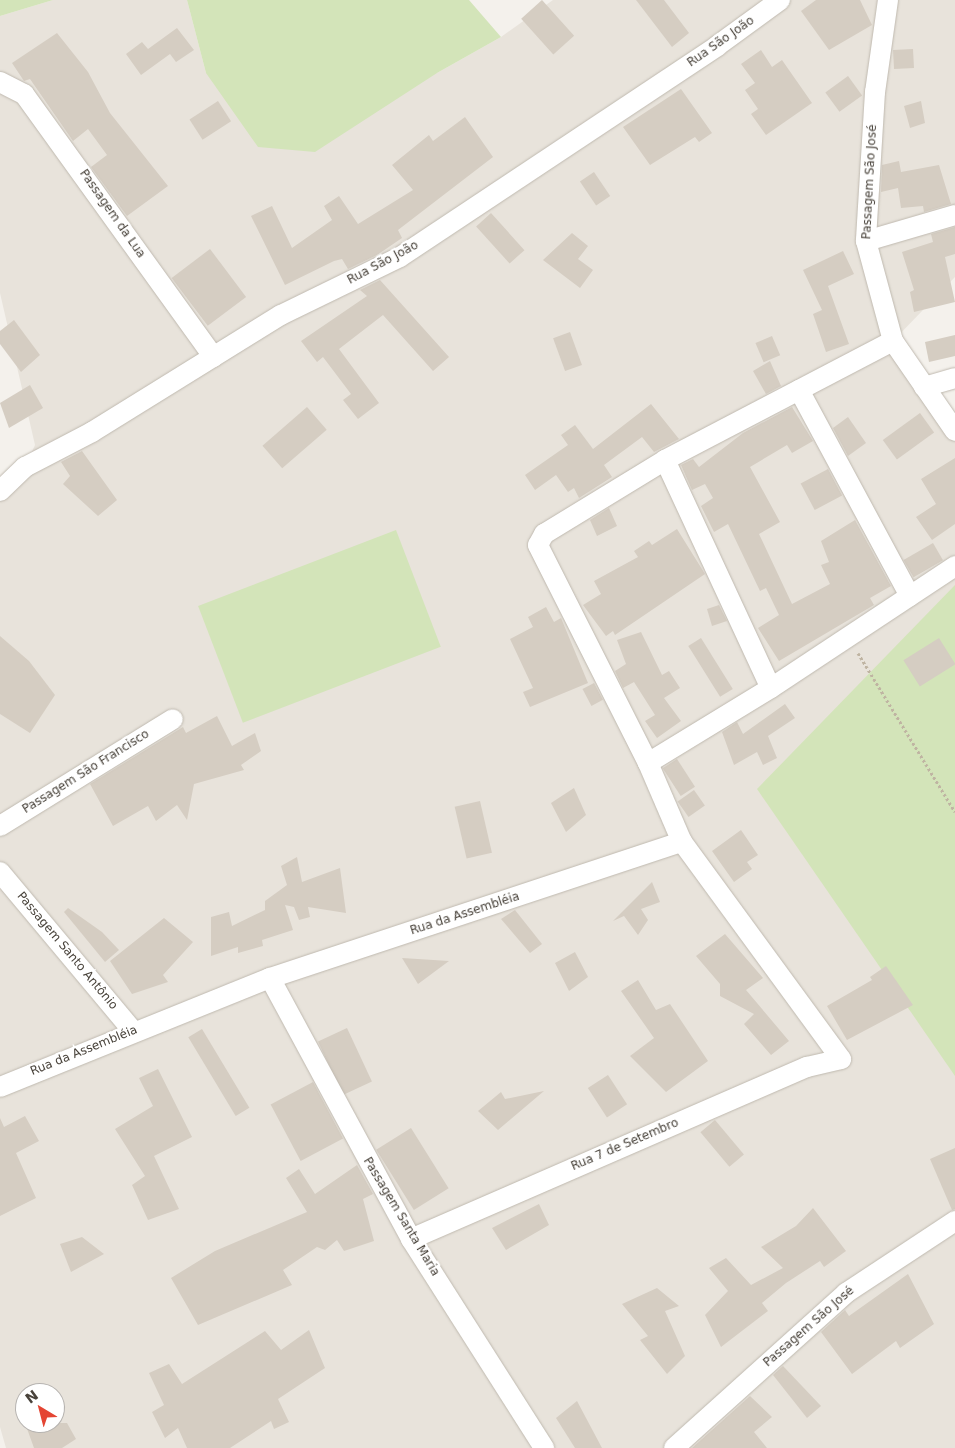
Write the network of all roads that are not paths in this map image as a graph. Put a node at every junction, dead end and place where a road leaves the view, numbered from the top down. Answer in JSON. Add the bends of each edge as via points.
{"nodes":[{"id":1,"x":780,"y":0,"type":"edge"},
{"id":2,"x":888,"y":0,"type":"edge"},
{"id":3,"x":0,"y":82,"type":"edge"},
{"id":4,"x":955,"y":215,"type":"edge"},
{"id":5,"x":866,"y":241,"type":"junction"},
{"id":6,"x":893,"y":341,"type":"junction"},
{"id":7,"x":214,"y":357,"type":"junction"},
{"id":8,"x":955,"y":378,"type":"edge"},
{"id":9,"x":924,"y":387,"type":"junction"},
{"id":10,"x":799,"y":390,"type":"junction"},
{"id":11,"x":955,"y":431,"type":"edge"},
{"id":12,"x":665,"y":460,"type":"junction"},
{"id":13,"x":0,"y":491,"type":"edge"},
{"id":14,"x":955,"y":566,"type":"edge"},
{"id":15,"x":910,"y":596,"type":"junction"},
{"id":16,"x":771,"y":688,"type":"junction"},
{"id":17,"x":173,"y":719,"type":"dead end"},
{"id":18,"x":648,"y":763,"type":"junction"},
{"id":19,"x":0,"y":826,"type":"edge"},
{"id":20,"x":682,"y":842,"type":"junction"},
{"id":21,"x":0,"y":872,"type":"edge"},
{"id":22,"x":270,"y":978,"type":"junction"},
{"id":23,"x":133,"y":1031,"type":"junction"},
{"id":24,"x":0,"y":1087,"type":"edge"},
{"id":25,"x":955,"y":1221,"type":"edge"},
{"id":26,"x":411,"y":1239,"type":"junction"},
{"id":27,"x":544,"y":1448,"type":"edge"},
{"id":28,"x":674,"y":1448,"type":"edge"}],
"edges":[{"from":1,"to":7,"type":"street","name":"Rua São João","via":[[717,46],[400,257],[281,315]]},
{"from":2,"to":5,"type":"street","name":"Passagem São José","via":[[875,92]]},
{"from":3,"to":7,"type":"street","name":"Passagem da Lua","via":[[24,94]]},
{"from":4,"to":5,"type":"street"},
{"from":5,"to":6,"type":"street","name":"Passagem São José"},
{"from":6,"to":9,"type":"street","name":"Passagem São José"},
{"from":6,"to":10,"type":"street"},
{"from":7,"to":13,"type":"street","name":"Rua São João","via":[[92,432],[25,467]]},
{"from":8,"to":9,"type":"street"},
{"from":9,"to":11,"type":"street","name":"Passagem São José"},
{"from":10,"to":12,"type":"street"},
{"from":10,"to":15,"type":"street"},
{"from":12,"to":16,"type":"street"},
{"from":12,"to":18,"type":"street","via":[[544,534],[538,545]]},
{"from":14,"to":15,"type":"street"},
{"from":15,"to":16,"type":"street"},
{"from":16,"to":18,"type":"street"},
{"from":17,"to":19,"type":"street","name":"Passagem São Francisco"},
{"from":18,"to":20,"type":"street"},
{"from":20,"to":22,"type":"street","name":"Rua da Assembléia"},
{"from":20,"to":26,"type":"street","name":"Rua 7 de Setembro","via":[[841,1059],[807,1067]]},
{"from":21,"to":23,"type":"street","name":"Passagem Santo Antônio"},
{"from":22,"to":23,"type":"street","name":"Rua da Assembléia"},
{"from":22,"to":26,"type":"street","name":"Passagem Santa Maria"},
{"from":23,"to":24,"type":"street","name":"Rua da Assembléia"},
{"from":25,"to":28,"type":"street","name":"Passagem São José","via":[[846,1293]]},
{"from":26,"to":27,"type":"street","name":"Passagem Santa Maria"}]}
